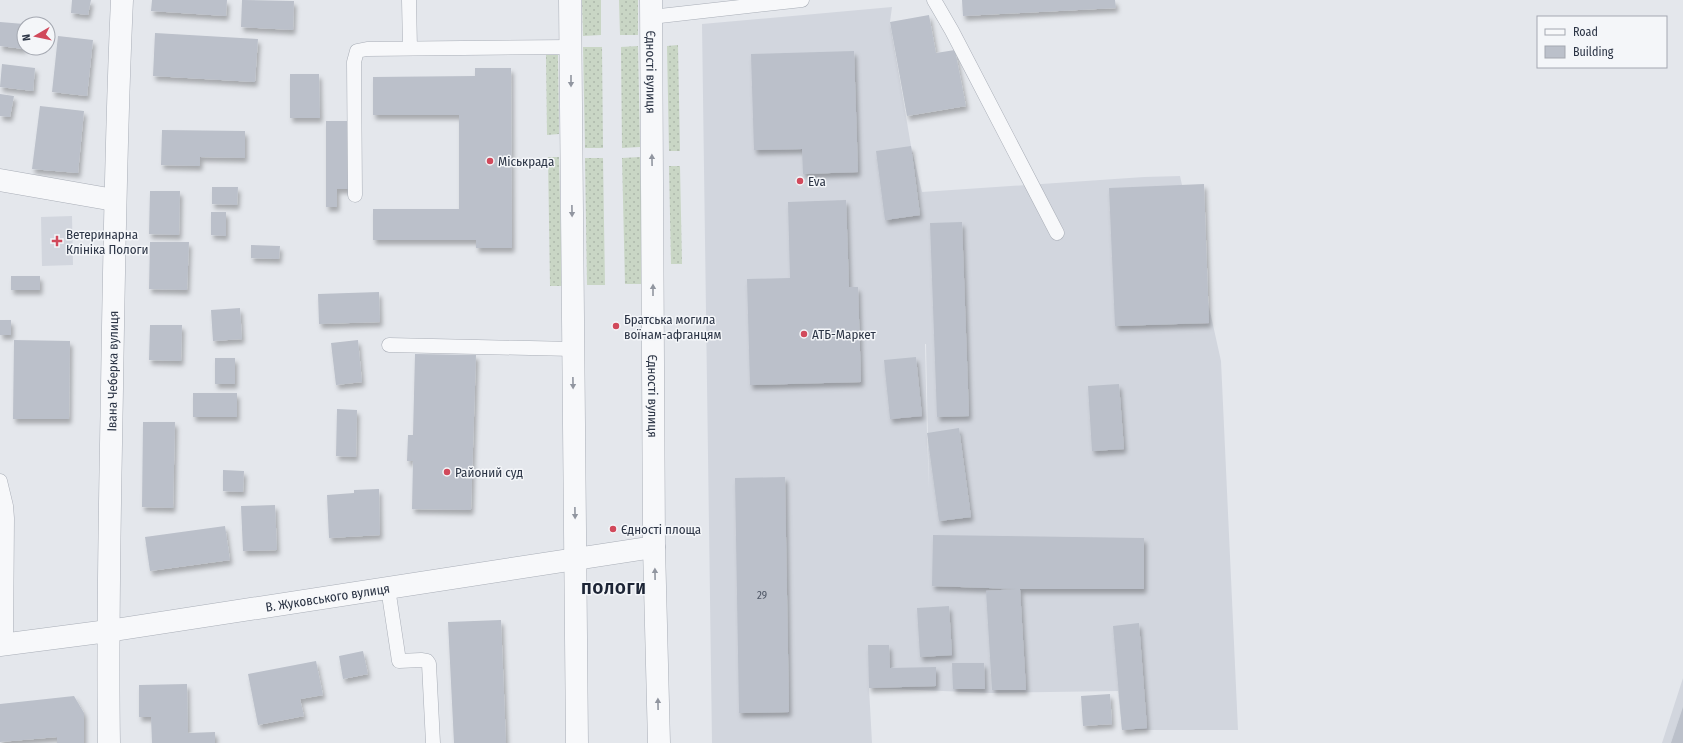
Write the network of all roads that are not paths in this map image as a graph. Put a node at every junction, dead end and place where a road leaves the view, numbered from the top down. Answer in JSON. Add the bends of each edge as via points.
{"nodes":[{"id":1,"x":122,"y":0,"type":"edge"},
{"id":2,"x":409,"y":0,"type":"edge"},
{"id":3,"x":570,"y":0,"type":"edge"},
{"id":4,"x":802,"y":0,"type":"edge"},
{"id":5,"x":934,"y":0,"type":"edge"},
{"id":6,"x":651,"y":8,"type":"edge"},
{"id":7,"x":571,"y":47,"type":"junction"},
{"id":8,"x":410,"y":48,"type":"junction"},
{"id":9,"x":0,"y":180,"type":"edge"},
{"id":10,"x":355,"y":195,"type":"dead end"},
{"id":11,"x":114,"y":200,"type":"junction"},
{"id":12,"x":1056,"y":233,"type":"dead end"},
{"id":13,"x":389,"y":345,"type":"dead end"},
{"id":14,"x":573,"y":349,"type":"junction"},
{"id":15,"x":0,"y":481,"type":"edge"},
{"id":16,"x":654,"y":547,"type":"junction"},
{"id":17,"x":575,"y":559,"type":"junction"},
{"id":18,"x":388,"y":588,"type":"junction"},
{"id":19,"x":108,"y":631,"type":"junction"},
{"id":20,"x":3,"y":644,"type":"edge"},
{"id":21,"x":108,"y":743,"type":"edge"},
{"id":22,"x":433,"y":743,"type":"edge"},
{"id":23,"x":577,"y":743,"type":"edge"},
{"id":24,"x":659,"y":743,"type":"edge"}],
"edges":[{"from":1,"to":11,"type":"street","name":"Івана Чеберка вулиця"},
{"from":2,"to":8,"type":"lane"},
{"from":3,"to":7,"type":"street"},
{"from":4,"to":6,"type":"lane"},
{"from":5,"to":12,"type":"lane"},
{"from":16,"to":6,"type":"street","name":"Єдності вулиця","one_way":true},
{"from":7,"to":8,"type":"lane"},
{"from":7,"to":14,"type":"street","one_way":true},
{"from":8,"to":10,"type":"lane","via":[[367,49],[358,51],[355,56]]},
{"from":9,"to":11,"type":"street"},
{"from":11,"to":19,"type":"street","name":"Івана Чеберка вулиця"},
{"from":13,"to":14,"type":"lane"},
{"from":14,"to":17,"type":"street","one_way":true},
{"from":15,"to":20,"type":"lane","via":[[7,518]]},
{"from":16,"to":17,"type":"street","name":"В. Жуковського вулиця"},
{"from":24,"to":16,"type":"street","name":"Єдності вулиця","one_way":true},
{"from":17,"to":18,"type":"street","name":"В. Жуковського вулиця"},
{"from":17,"to":23,"type":"street"},
{"from":18,"to":19,"type":"street","name":"В. Жуковського вулиця"},
{"from":18,"to":22,"type":"lane","via":[[399,661],[421,660],[428,661],[429,664]]},
{"from":19,"to":20,"type":"street","name":"В. Жуковського вулиця"},
{"from":19,"to":21,"type":"street","name":"Івана Чеберка вулиця"}]}
